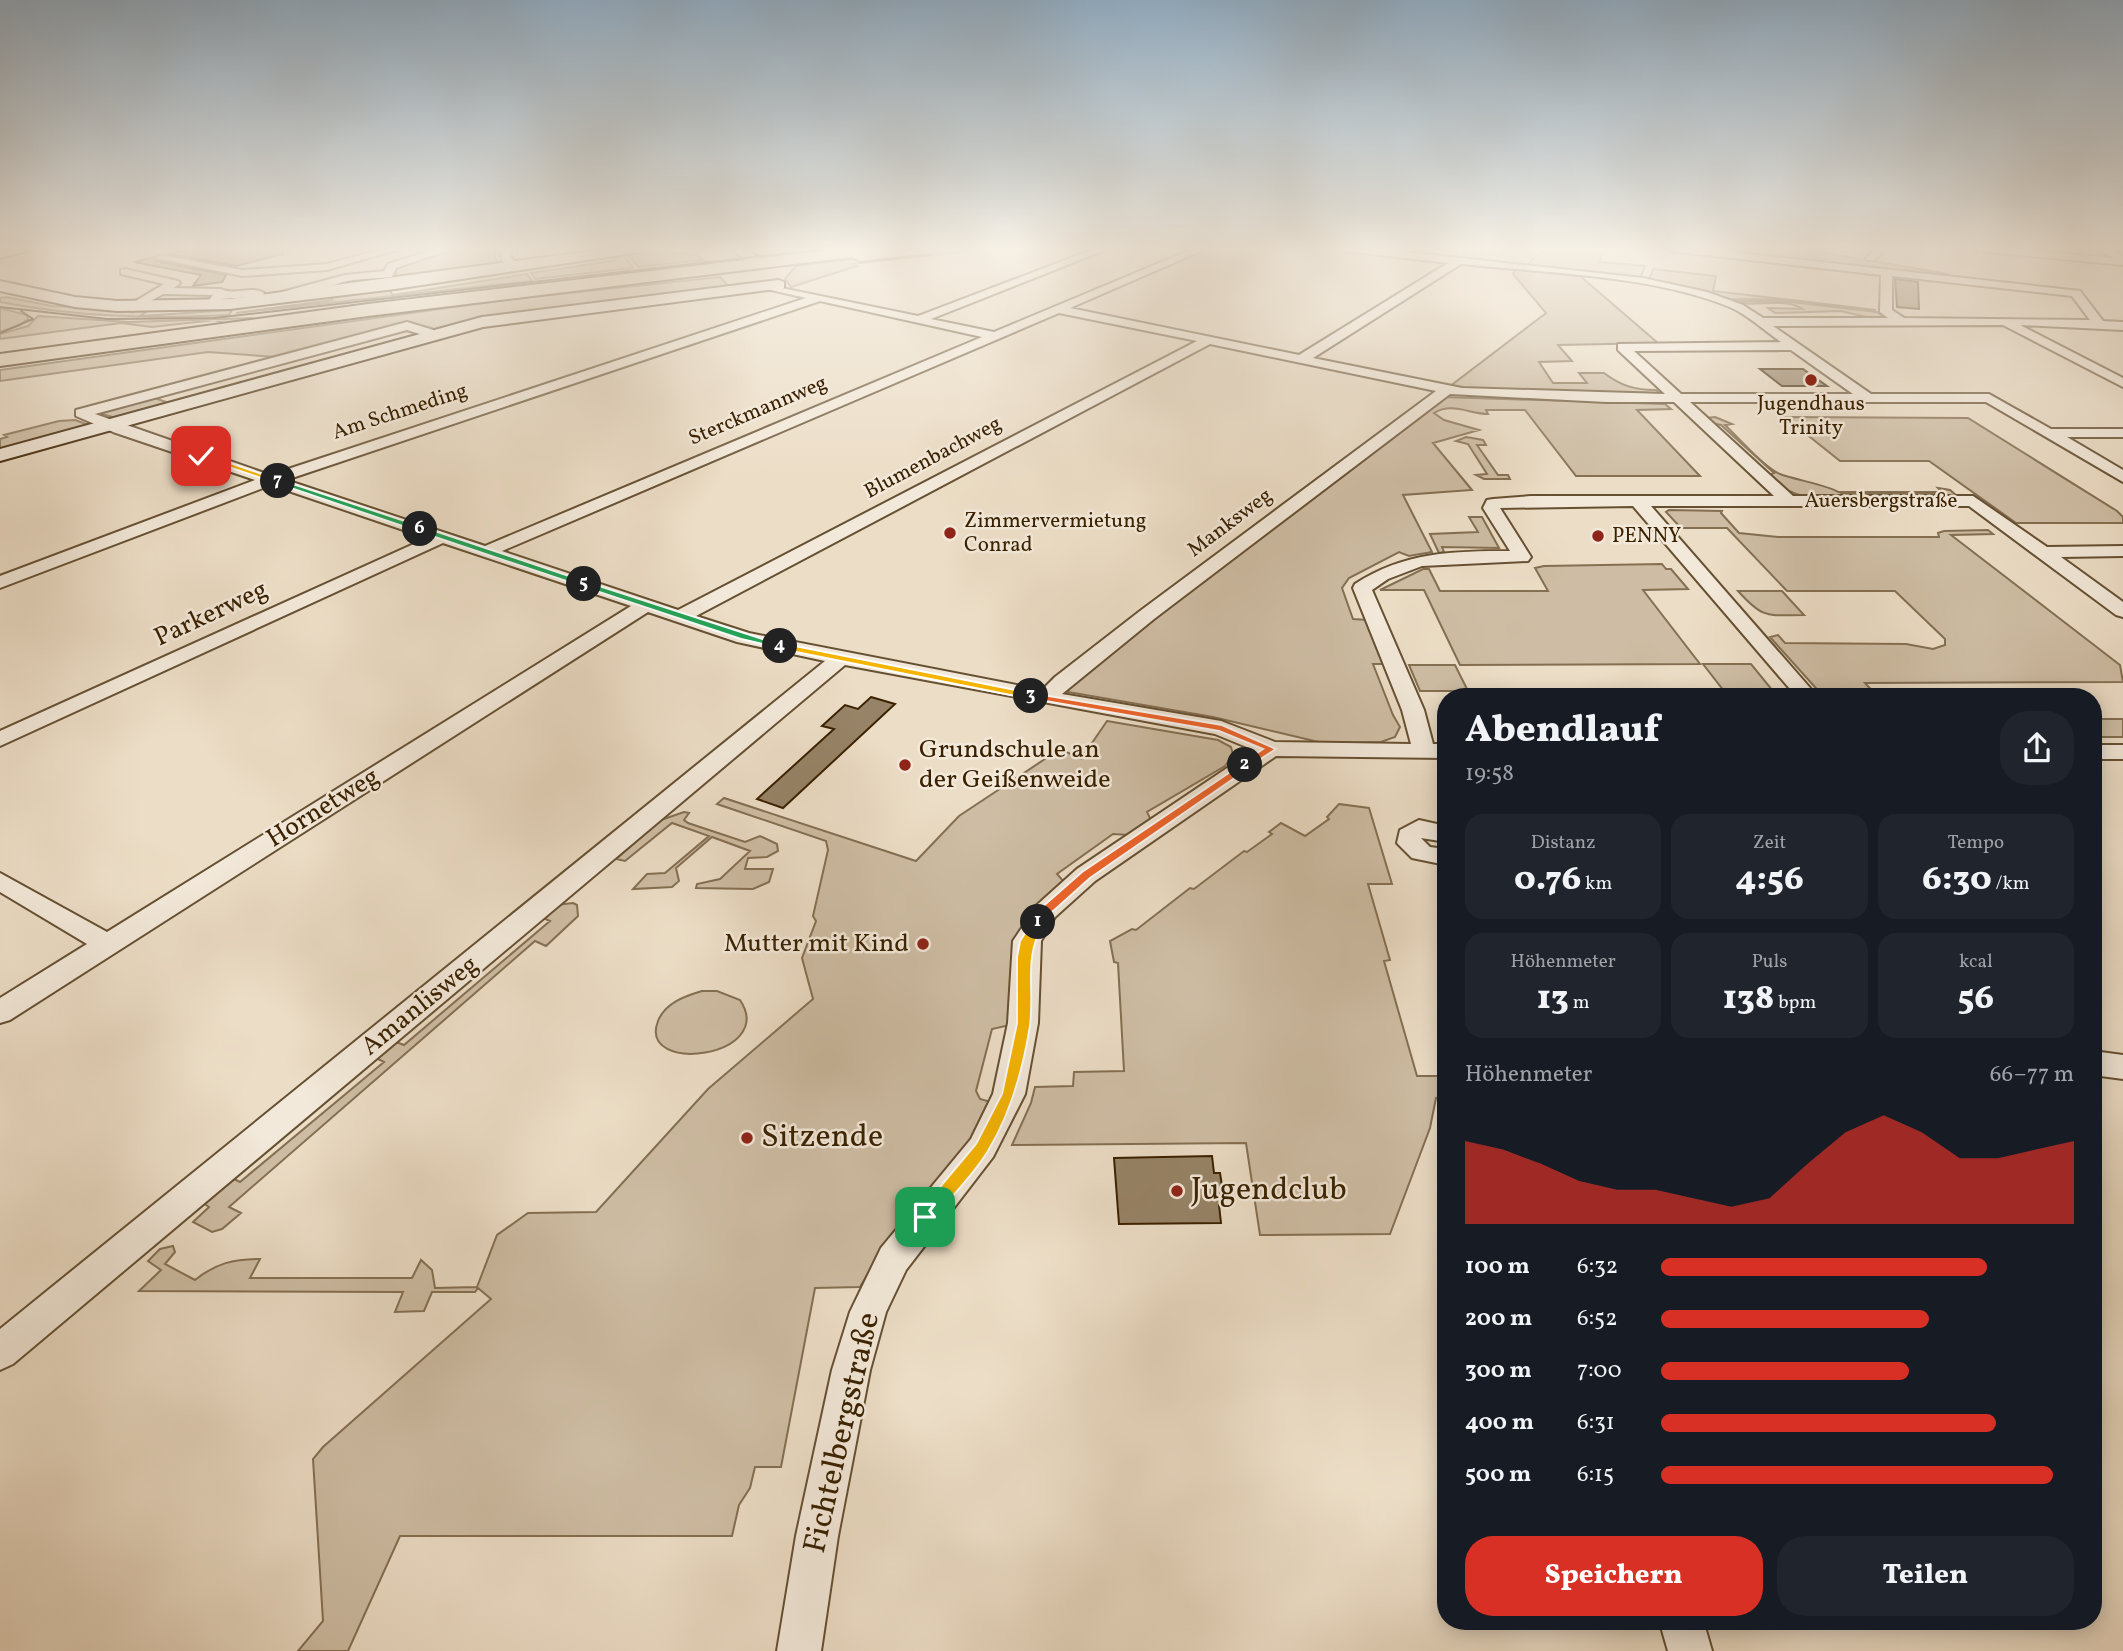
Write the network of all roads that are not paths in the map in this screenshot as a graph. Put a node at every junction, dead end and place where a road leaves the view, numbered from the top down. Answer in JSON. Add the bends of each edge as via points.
{"nodes":[{"id":1,"x":302,"y":325,"type":"edge"},
{"id":2,"x":475,"y":325,"type":"edge"},
{"id":3,"x":737,"y":325,"type":"edge"},
{"id":4,"x":941,"y":325,"type":"edge"},
{"id":5,"x":1019,"y":325,"type":"edge"},
{"id":6,"x":1132,"y":325,"type":"edge"},
{"id":7,"x":1356,"y":325,"type":"edge"},
{"id":8,"x":1765,"y":325,"type":"edge"},
{"id":9,"x":2010,"y":325,"type":"edge"},
{"id":10,"x":436,"y":334,"type":"junction"},
{"id":11,"x":994,"y":336,"type":"junction"},
{"id":12,"x":1207,"y":341,"type":"junction"},
{"id":13,"x":1794,"y":346,"type":"junction"},
{"id":14,"x":0,"y":360,"type":"edge"},
{"id":15,"x":1300,"y":360,"type":"junction"},
{"id":16,"x":2123,"y":383,"type":"edge"},
{"id":17,"x":1446,"y":390,"type":"junction"},
{"id":18,"x":1677,"y":398,"type":"junction"},
{"id":19,"x":1868,"y":398,"type":"junction"},
{"id":20,"x":110,"y":425,"type":"junction"},
{"id":21,"x":2050,"y":433,"type":"junction"},
{"id":22,"x":2123,"y":433,"type":"edge"},
{"id":23,"x":0,"y":455,"type":"edge"},
{"id":24,"x":2123,"y":477,"type":"edge"},
{"id":25,"x":273,"y":479,"type":"junction"},
{"id":26,"x":1638,"y":501,"type":"junction"},
{"id":27,"x":1789,"y":501,"type":"junction"},
{"id":28,"x":443,"y":537,"type":"junction"},
{"id":29,"x":486,"y":551,"type":"junction"},
{"id":30,"x":2123,"y":551,"type":"edge"},
{"id":31,"x":2042,"y":552,"type":"junction"},
{"id":32,"x":0,"y":582,"type":"edge"},
{"id":33,"x":646,"y":605,"type":"junction"},
{"id":34,"x":2123,"y":611,"type":"edge"},
{"id":35,"x":681,"y":616,"type":"junction"},
{"id":36,"x":840,"y":659,"type":"junction"},
{"id":37,"x":1800,"y":688,"type":"edge"},
{"id":38,"x":1047,"y":698,"type":"junction"},
{"id":39,"x":0,"y":738,"type":"edge"},
{"id":40,"x":1271,"y":749,"type":"junction"},
{"id":41,"x":1435,"y":751,"type":"edge"},
{"id":42,"x":2102,"y":752,"type":"edge"},
{"id":43,"x":2123,"y":752,"type":"edge"},
{"id":44,"x":1437,"y":832,"type":"edge"},
{"id":45,"x":1437,"y":856,"type":"edge"},
{"id":46,"x":0,"y":881,"type":"edge"},
{"id":47,"x":107,"y":944,"type":"junction"},
{"id":48,"x":0,"y":1012,"type":"edge"},
{"id":49,"x":2102,"y":1064,"type":"edge"},
{"id":50,"x":2123,"y":1067,"type":"edge"},
{"id":51,"x":0,"y":1352,"type":"edge"},
{"id":52,"x":1684,"y":1630,"type":"edge"},
{"id":53,"x":799,"y":1651,"type":"edge"},
{"id":54,"x":1690,"y":1651,"type":"edge"}],
"edges":[{"from":1,"to":14,"type":"main road"},
{"from":2,"to":10,"type":"street"},
{"from":3,"to":25,"type":"street","name":"Am Schmeding"},
{"from":4,"to":11,"type":"street"},
{"from":5,"to":11,"type":"street","name":"Sterckmannweg"},
{"from":6,"to":12,"type":"street"},
{"from":7,"to":15,"type":"street"},
{"from":8,"to":13,"type":"street"},
{"from":9,"to":16,"type":"street"},
{"from":10,"to":20,"type":"street"},
{"from":10,"to":20,"type":"street","via":[[407,326],[81,413]]},
{"from":11,"to":29,"type":"street","name":"Sterckmannweg"},
{"from":12,"to":15,"type":"street"},
{"from":12,"to":35,"type":"street","name":"Blumenbachweg"},
{"from":13,"to":18,"type":"street","name":"Auersbergstraße","via":[[1622,346]]},
{"from":13,"to":19,"type":"street"},
{"from":15,"to":17,"type":"street"},
{"from":17,"to":18,"type":"street"},
{"from":17,"to":38,"type":"street","name":"Manksweg","via":[[1147,615],[1062,681]]},
{"from":18,"to":19,"type":"street"},
{"from":18,"to":27,"type":"street","name":"Auersbergstraße"},
{"from":19,"to":21,"type":"street","via":[[1989,398]]},
{"from":20,"to":23,"type":"street"},
{"from":20,"to":25,"type":"street"},
{"from":21,"to":22,"type":"street"},
{"from":21,"to":24,"type":"street"},
{"from":25,"to":28,"type":"street"},
{"from":25,"to":32,"type":"street","name":"Am Schmeding"},
{"from":26,"to":27,"type":"street","name":"Auersbergstraße"},
{"from":26,"to":37,"type":"street"},
{"from":26,"to":41,"type":"street","name":"Auersbergstraße","via":[[1502,501],[1491,508],[1522,556],[1429,557],[1414,560],[1362,588]]},
{"from":27,"to":31,"type":"street","name":"Auersbergstraße","via":[[1973,501]]},
{"from":28,"to":29,"type":"street"},
{"from":28,"to":39,"type":"street","name":"Parkerweg"},
{"from":29,"to":33,"type":"street"},
{"from":30,"to":31,"type":"street"},
{"from":31,"to":34,"type":"street"},
{"from":33,"to":35,"type":"street"},
{"from":33,"to":47,"type":"street","name":"Hornetweg"},
{"from":35,"to":36,"type":"street","via":[[744,638]]},
{"from":36,"to":38,"type":"street"},
{"from":36,"to":51,"type":"street","name":"Amanlisweg"},
{"from":38,"to":40,"type":"street","via":[[1222,728]]},
{"from":40,"to":41,"type":"street"},
{"from":40,"to":53,"type":"street","name":"Fichtelbergstraße","via":[[1086,875],[1046,911],[1027,941],[1023,1023],[1009,1094],[982,1148],[893,1259],[868,1312],[817,1536]]},
{"from":42,"to":43,"type":"street"},
{"from":44,"to":45,"type":"street","via":[[1419,828],[1409,835],[1415,850]]},
{"from":46,"to":47,"type":"street"},
{"from":47,"to":48,"type":"street","name":"Hornetweg"},
{"from":49,"to":50,"type":"street"},
{"from":52,"to":54,"type":"street"}]}
